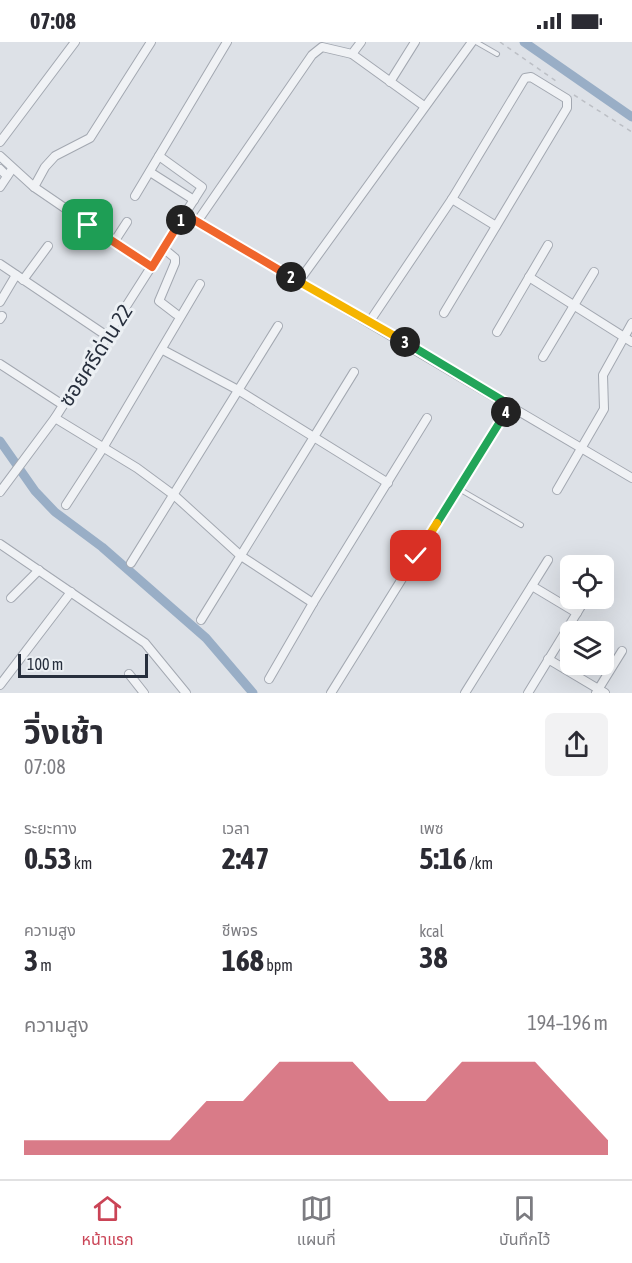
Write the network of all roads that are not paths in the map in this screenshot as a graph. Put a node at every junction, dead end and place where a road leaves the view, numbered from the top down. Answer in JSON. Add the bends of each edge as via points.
{"nodes":[{"id":1,"x":75,"y":42,"type":"edge"},
{"id":2,"x":151,"y":42,"type":"edge"},
{"id":3,"x":227,"y":42,"type":"edge"},
{"id":4,"x":361,"y":42,"type":"edge"},
{"id":5,"x":416,"y":42,"type":"edge"},
{"id":6,"x":474,"y":42,"type":"edge"},
{"id":7,"x":322,"y":45,"type":"edge"},
{"id":8,"x":352,"y":54,"type":"junction"},
{"id":9,"x":497,"y":54,"type":"dead end"},
{"id":10,"x":390,"y":81,"type":"junction"},
{"id":11,"x":424,"y":106,"type":"junction"},
{"id":12,"x":0,"y":142,"type":"edge"},
{"id":13,"x":0,"y":156,"type":"edge"},
{"id":14,"x":159,"y":156,"type":"junction"},
{"id":15,"x":0,"y":169,"type":"edge"},
{"id":16,"x":10,"y":172,"type":"junction"},
{"id":17,"x":150,"y":172,"type":"junction"},
{"id":18,"x":0,"y":187,"type":"edge"},
{"id":19,"x":34,"y":187,"type":"junction"},
{"id":20,"x":135,"y":196,"type":"dead end"},
{"id":21,"x":452,"y":198,"type":"junction"},
{"id":22,"x":194,"y":200,"type":"junction"},
{"id":23,"x":184,"y":214,"type":"junction"},
{"id":24,"x":127,"y":222,"type":"dead end"},
{"id":25,"x":196,"y":222,"type":"junction"},
{"id":26,"x":496,"y":226,"type":"junction"},
{"id":27,"x":114,"y":242,"type":"junction"},
{"id":28,"x":548,"y":245,"type":"dead end"},
{"id":29,"x":48,"y":246,"type":"dead end"},
{"id":30,"x":163,"y":248,"type":"junction"},
{"id":31,"x":0,"y":264,"type":"edge"},
{"id":32,"x":152,"y":267,"type":"junction"},
{"id":33,"x":594,"y":272,"type":"dead end"},
{"id":34,"x":19,"y":277,"type":"junction"},
{"id":35,"x":529,"y":277,"type":"junction"},
{"id":36,"x":298,"y":281,"type":"junction"},
{"id":37,"x":200,"y":284,"type":"dead end"},
{"id":38,"x":0,"y":302,"type":"edge"},
{"id":39,"x":574,"y":306,"type":"junction"},
{"id":40,"x":444,"y":313,"type":"dead end"},
{"id":41,"x":176,"y":314,"type":"dead end"},
{"id":42,"x":370,"y":321,"type":"junction"},
{"id":43,"x":632,"y":323,"type":"edge"},
{"id":44,"x":278,"y":326,"type":"dead end"},
{"id":45,"x":497,"y":332,"type":"dead end"},
{"id":46,"x":107,"y":336,"type":"junction"},
{"id":47,"x":628,"y":339,"type":"edge"},
{"id":48,"x":163,"y":350,"type":"junction"},
{"id":49,"x":543,"y":357,"type":"dead end"},
{"id":50,"x":0,"y":364,"type":"edge"},
{"id":51,"x":354,"y":372,"type":"dead end"},
{"id":52,"x":238,"y":390,"type":"junction"},
{"id":53,"x":63,"y":405,"type":"junction"},
{"id":54,"x":510,"y":405,"type":"junction"},
{"id":55,"x":55,"y":418,"type":"junction"},
{"id":56,"x":427,"y":418,"type":"dead end"},
{"id":57,"x":314,"y":436,"type":"junction"},
{"id":58,"x":103,"y":448,"type":"junction"},
{"id":59,"x":583,"y":448,"type":"junction"},
{"id":60,"x":632,"y":478,"type":"edge"},
{"id":61,"x":388,"y":483,"type":"junction"},
{"id":62,"x":459,"y":488,"type":"junction"},
{"id":63,"x":557,"y":490,"type":"dead end"},
{"id":64,"x":0,"y":492,"type":"edge"},
{"id":65,"x":175,"y":496,"type":"junction"},
{"id":66,"x":66,"y":505,"type":"dead end"},
{"id":67,"x":521,"y":525,"type":"dead end"},
{"id":68,"x":0,"y":544,"type":"edge"},
{"id":69,"x":241,"y":556,"type":"junction"},
{"id":70,"x":548,"y":560,"type":"dead end"},
{"id":71,"x":131,"y":563,"type":"dead end"},
{"id":72,"x":39,"y":570,"type":"junction"},
{"id":73,"x":532,"y":586,"type":"junction"},
{"id":74,"x":71,"y":592,"type":"junction"},
{"id":75,"x":11,"y":598,"type":"dead end"},
{"id":76,"x":312,"y":603,"type":"junction"},
{"id":77,"x":579,"y":609,"type":"edge"},
{"id":78,"x":577,"y":613,"type":"junction"},
{"id":79,"x":201,"y":620,"type":"dead end"},
{"id":80,"x":622,"y":651,"type":"dead end"},
{"id":81,"x":548,"y":659,"type":"junction"},
{"id":82,"x":129,"y":674,"type":"dead end"},
{"id":83,"x":269,"y":680,"type":"dead end"},
{"id":84,"x":0,"y":685,"type":"edge"},
{"id":85,"x":599,"y":692,"type":"edge"},
{"id":86,"x":144,"y":693,"type":"edge"},
{"id":87,"x":186,"y":693,"type":"edge"},
{"id":88,"x":331,"y":693,"type":"edge"},
{"id":89,"x":465,"y":693,"type":"edge"},
{"id":90,"x":528,"y":693,"type":"edge"}],
"edges":[{"from":1,"to":12,"type":"street"},
{"from":2,"to":19,"type":"street","via":[[90,138],[55,156]]},
{"from":3,"to":14,"type":"street"},
{"from":4,"to":8,"type":"street"},
{"from":5,"to":10,"type":"street"},
{"from":6,"to":9,"type":"lane"},
{"from":6,"to":11,"type":"street"},
{"from":7,"to":8,"type":"street"},
{"from":7,"to":25,"type":"street"},
{"from":8,"to":10,"type":"street"},
{"from":10,"to":11,"type":"street"},
{"from":11,"to":36,"type":"street"},
{"from":13,"to":16,"type":"street"},
{"from":14,"to":17,"type":"street"},
{"from":14,"to":22,"type":"street","via":[[201,185]]},
{"from":15,"to":16,"type":"street"},
{"from":16,"to":18,"type":"street"},
{"from":16,"to":19,"type":"street"},
{"from":17,"to":20,"type":"street"},
{"from":17,"to":22,"type":"street"},
{"from":19,"to":27,"type":"street"},
{"from":21,"to":26,"type":"street"},
{"from":21,"to":26,"type":"street","via":[[525,78],[531,77],[567,99]]},
{"from":21,"to":42,"type":"street"},
{"from":22,"to":23,"type":"street","name":"ซอยศรีด่าน 22"},
{"from":23,"to":25,"type":"street"},
{"from":23,"to":30,"type":"street","name":"ซอยศรีด่าน 22"},
{"from":24,"to":27,"type":"street"},
{"from":25,"to":36,"type":"street"},
{"from":26,"to":40,"type":"street"},
{"from":27,"to":32,"type":"street"},
{"from":28,"to":35,"type":"street"},
{"from":29,"to":34,"type":"street"},
{"from":30,"to":32,"type":"street","name":"ซอยศรีด่าน 22"},
{"from":30,"to":41,"type":"street","via":[[176,263],[159,301]]},
{"from":31,"to":34,"type":"street"},
{"from":32,"to":46,"type":"street","name":"ซอยศรีด่าน 22"},
{"from":33,"to":39,"type":"street"},
{"from":34,"to":38,"type":"street"},
{"from":34,"to":46,"type":"street"},
{"from":35,"to":39,"type":"street"},
{"from":35,"to":45,"type":"street"},
{"from":36,"to":42,"type":"street"},
{"from":37,"to":48,"type":"street"},
{"from":39,"to":47,"type":"street"},
{"from":39,"to":49,"type":"street"},
{"from":42,"to":54,"type":"street"},
{"from":43,"to":47,"type":"street"},
{"from":44,"to":52,"type":"street"},
{"from":46,"to":53,"type":"street","name":"ซอยศรีด่าน 22"},
{"from":47,"to":59,"type":"street","via":[[603,375],[604,409]]},
{"from":48,"to":52,"type":"street"},
{"from":48,"to":58,"type":"street"},
{"from":50,"to":53,"type":"street"},
{"from":51,"to":57,"type":"street"},
{"from":52,"to":57,"type":"street"},
{"from":52,"to":65,"type":"street"},
{"from":53,"to":55,"type":"street","name":"ซอยศรีด่าน 22"},
{"from":54,"to":59,"type":"street"},
{"from":54,"to":62,"type":"street"},
{"from":55,"to":58,"type":"street"},
{"from":55,"to":64,"type":"street","name":"ซอยศรีด่าน 22"},
{"from":56,"to":61,"type":"street"},
{"from":57,"to":61,"type":"street"},
{"from":57,"to":69,"type":"street"},
{"from":58,"to":65,"type":"street"},
{"from":58,"to":66,"type":"street"},
{"from":59,"to":60,"type":"street"},
{"from":59,"to":63,"type":"street"},
{"from":61,"to":76,"type":"street"},
{"from":62,"to":67,"type":"lane"},
{"from":62,"to":88,"type":"street"},
{"from":65,"to":69,"type":"street"},
{"from":65,"to":71,"type":"street"},
{"from":68,"to":72,"type":"street"},
{"from":69,"to":76,"type":"street"},
{"from":69,"to":79,"type":"street"},
{"from":70,"to":73,"type":"street"},
{"from":72,"to":74,"type":"street"},
{"from":72,"to":75,"type":"street"},
{"from":73,"to":78,"type":"street"},
{"from":73,"to":89,"type":"street"},
{"from":74,"to":84,"type":"street"},
{"from":74,"to":87,"type":"street","via":[[145,643]]},
{"from":76,"to":83,"type":"street"},
{"from":77,"to":78,"type":"street"},
{"from":78,"to":81,"type":"street"},
{"from":80,"to":85,"type":"street"},
{"from":81,"to":85,"type":"street"},
{"from":81,"to":90,"type":"street"},
{"from":82,"to":86,"type":"street"}]}
